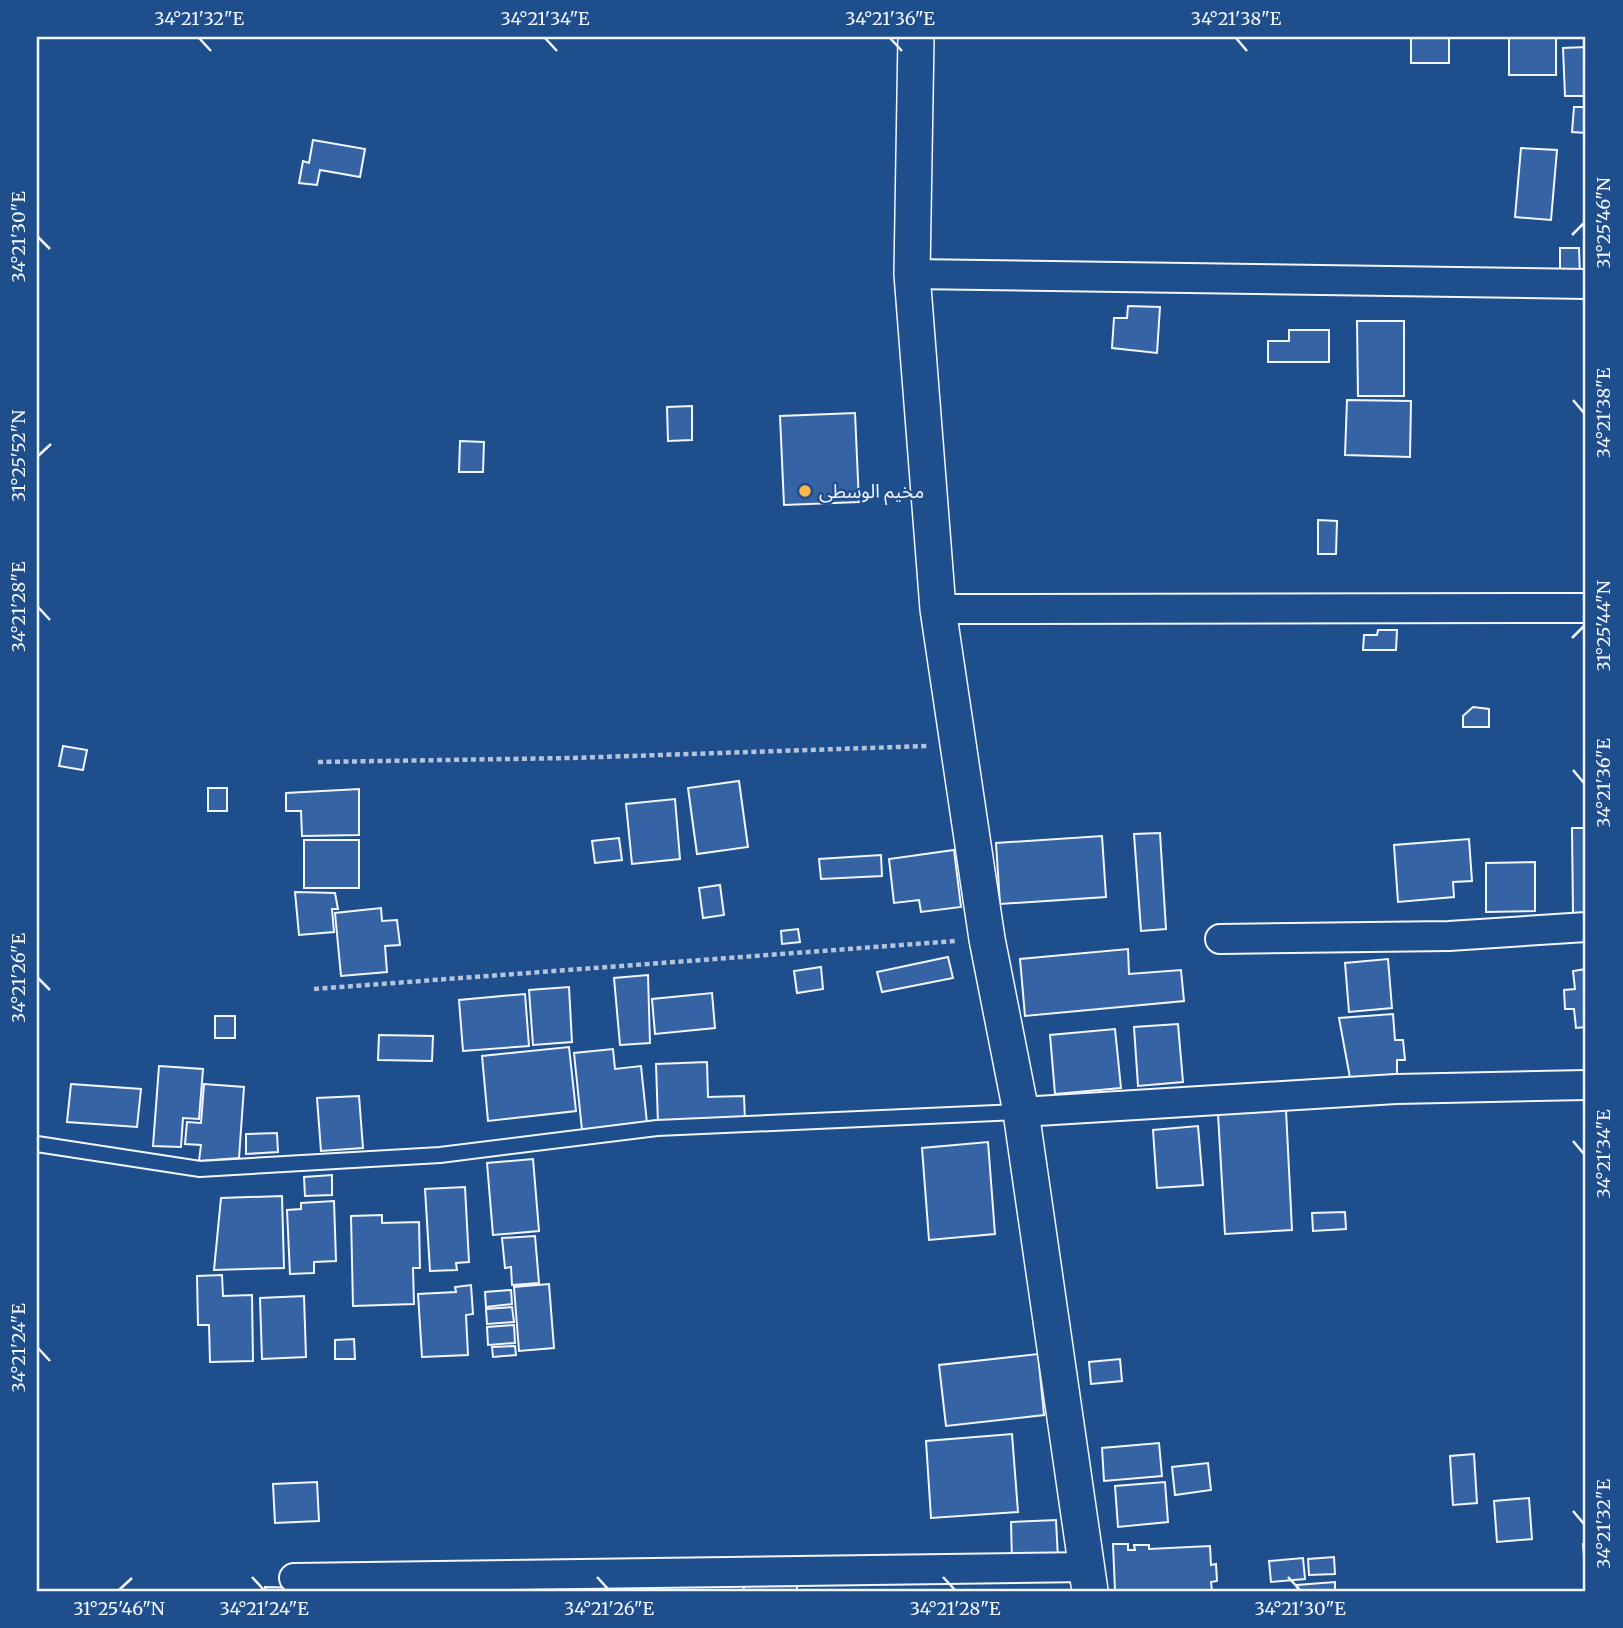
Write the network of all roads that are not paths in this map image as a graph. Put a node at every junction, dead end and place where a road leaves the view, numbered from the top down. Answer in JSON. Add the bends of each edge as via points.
{"nodes":[{"id":1,"x":916,"y":37,"type":"edge"},
{"id":2,"x":912,"y":274,"type":"junction"},
{"id":3,"x":1586,"y":284,"type":"edge"},
{"id":4,"x":1586,"y":608,"type":"edge"},
{"id":5,"x":938,"y":609,"type":"junction"},
{"id":6,"x":1586,"y":927,"type":"edge"},
{"id":7,"x":1220,"y":939,"type":"dead end"},
{"id":8,"x":1586,"y":1085,"type":"edge"},
{"id":9,"x":1021,"y":1112,"type":"junction"},
{"id":10,"x":37,"y":1144,"type":"edge"},
{"id":11,"x":294,"y":1578,"type":"dead end"},
{"id":12,"x":1089,"y":1579,"type":"edge"}],
"edges":[{"from":1,"to":2,"type":"street"},
{"from":2,"to":3,"type":"street"},
{"from":2,"to":5,"type":"street"},
{"from":4,"to":5,"type":"street"},
{"from":5,"to":9,"type":"street","via":[[987,939]]},
{"from":6,"to":7,"type":"street","via":[[1449,936]]},
{"from":8,"to":9,"type":"street","via":[[1396,1090]]},
{"from":9,"to":10,"type":"lane","via":[[657,1128],[440,1155],[200,1168]]},
{"from":9,"to":12,"type":"street"},
{"from":11,"to":12,"type":"street"}]}
